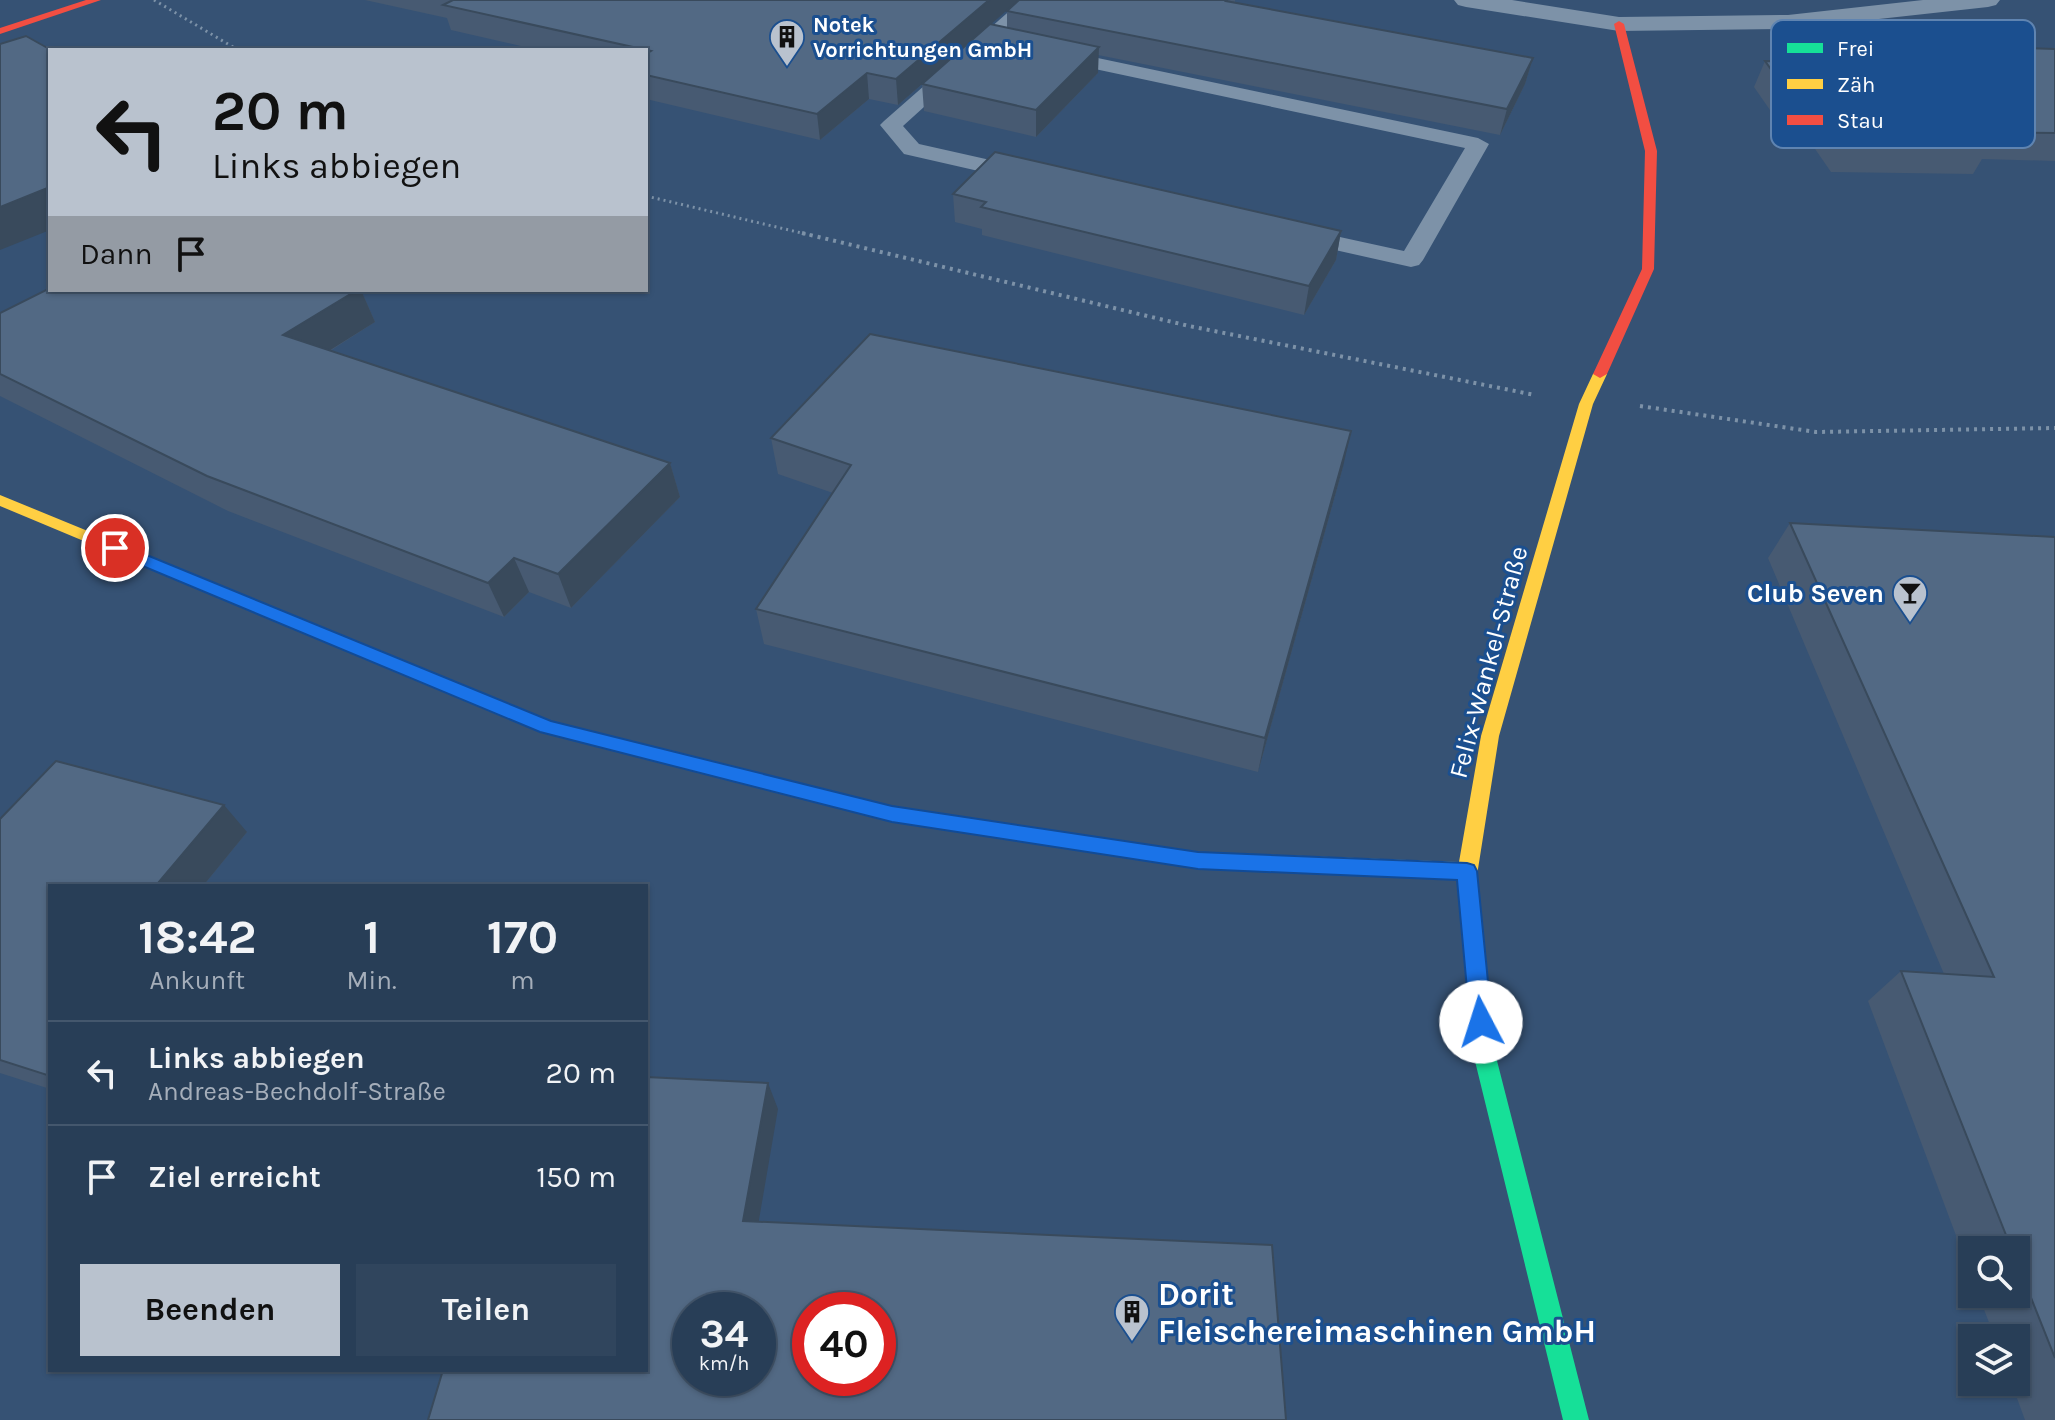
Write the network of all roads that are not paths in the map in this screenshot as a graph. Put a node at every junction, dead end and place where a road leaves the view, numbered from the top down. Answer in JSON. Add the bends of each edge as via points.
{"nodes":[{"id":1,"x":96,"y":0,"type":"edge"},
{"id":2,"x":1033,"y":0,"type":"edge"},
{"id":3,"x":1466,"y":0,"type":"edge"},
{"id":4,"x":1988,"y":0,"type":"edge"},
{"id":5,"x":1806,"y":20,"type":"edge"},
{"id":6,"x":1771,"y":22,"type":"edge"},
{"id":7,"x":1619,"y":24,"type":"junction"},
{"id":8,"x":0,"y":31,"type":"edge"},
{"id":9,"x":987,"y":41,"type":"junction"},
{"id":10,"x":1053,"y":180,"type":"edge"},
{"id":11,"x":1271,"y":229,"type":"edge"},
{"id":12,"x":0,"y":500,"type":"edge"},
{"id":13,"x":1467,"y":871,"type":"junction"},
{"id":14,"x":1576,"y":1420,"type":"edge"}],
"edges":[{"from":1,"to":8,"type":"street"},
{"from":2,"to":9,"type":"lane"},
{"from":3,"to":7,"type":"street"},
{"from":4,"to":5,"type":"street"},
{"from":6,"to":7,"type":"street"},
{"from":7,"to":13,"type":"street","name":"Felix-Wankel-Straße","via":[[1651,151],[1648,269],[1586,404],[1490,736]]},
{"from":9,"to":10,"type":"lane","via":[[891,125],[912,149]]},
{"from":9,"to":11,"type":"lane","via":[[1478,144],[1411,260]]},
{"from":12,"to":13,"type":"street","via":[[547,727],[622,746],[892,814],[1198,860]]},
{"from":13,"to":14,"type":"street","name":"Felix-Wankel-Straße","via":[[1484,1053]]}]}
